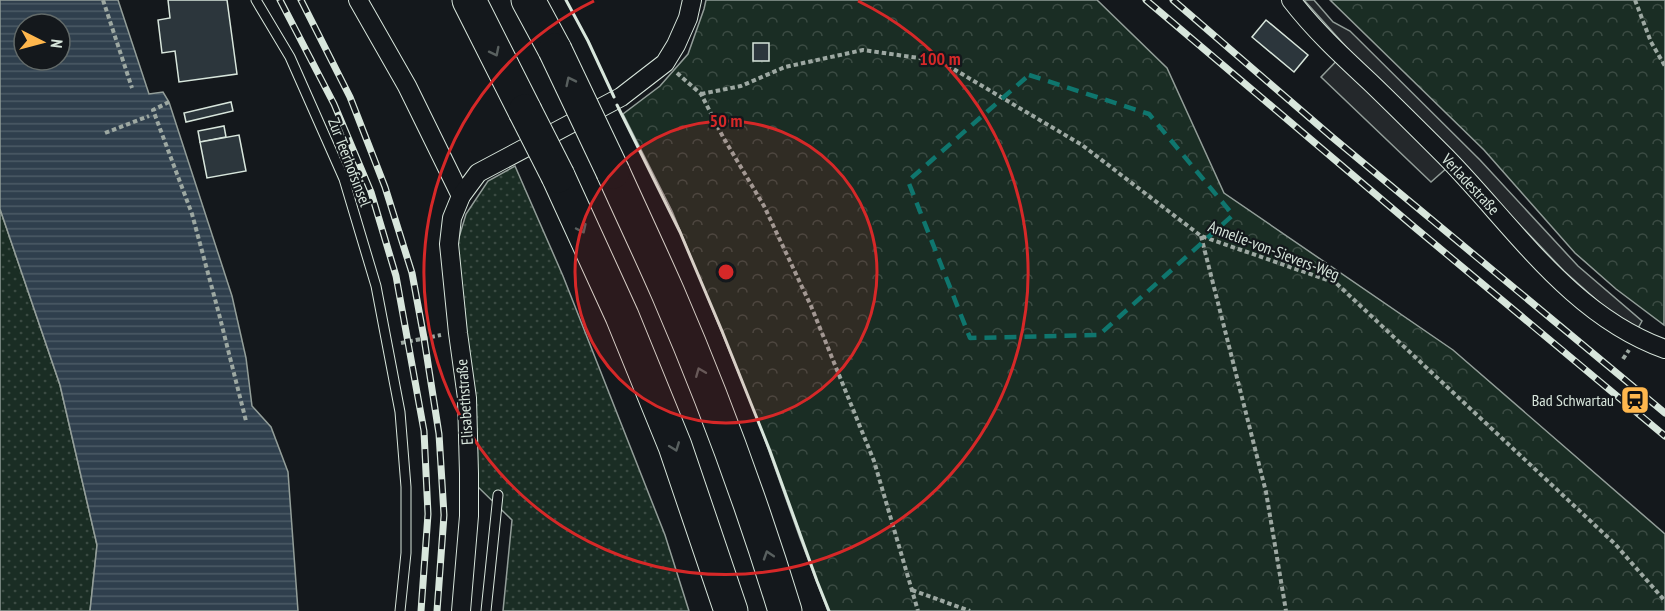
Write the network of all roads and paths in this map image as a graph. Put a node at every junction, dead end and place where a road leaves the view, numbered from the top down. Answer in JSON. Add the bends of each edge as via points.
{"nodes":[{"id":1,"x":103,"y":0,"type":"edge"},
{"id":2,"x":256,"y":0,"type":"edge"},
{"id":3,"x":358,"y":0,"type":"edge"},
{"id":4,"x":469,"y":0,"type":"edge"},
{"id":5,"x":528,"y":0,"type":"edge"},
{"id":6,"x":692,"y":0,"type":"edge"},
{"id":7,"x":1291,"y":0,"type":"edge"},
{"id":8,"x":1635,"y":0,"type":"edge"},
{"id":9,"x":665,"y":63,"type":"junction"},
{"id":10,"x":1665,"y":66,"type":"edge"},
{"id":11,"x":132,"y":88,"type":"dead end"},
{"id":12,"x":701,"y":94,"type":"junction"},
{"id":13,"x":169,"y":102,"type":"dead end"},
{"id":14,"x":149,"y":116,"type":"dead end"},
{"id":15,"x":105,"y":133,"type":"dead end"},
{"id":16,"x":461,"y":196,"type":"junction"},
{"id":17,"x":1200,"y":236,"type":"junction"},
{"id":18,"x":458,"y":333,"type":"junction"},
{"id":19,"x":388,"y":345,"type":"junction"},
{"id":20,"x":1665,"y":349,"type":"edge"},
{"id":21,"x":246,"y":421,"type":"dead end"},
{"id":22,"x":498,"y":495,"type":"dead end"},
{"id":23,"x":911,"y":590,"type":"junction"},
{"id":24,"x":1665,"y":601,"type":"edge"},
{"id":25,"x":400,"y":611,"type":"edge"},
{"id":26,"x":460,"y":611,"type":"edge"},
{"id":27,"x":486,"y":611,"type":"edge"},
{"id":28,"x":731,"y":611,"type":"edge"},
{"id":29,"x":785,"y":611,"type":"edge"},
{"id":30,"x":918,"y":611,"type":"edge"},
{"id":31,"x":970,"y":611,"type":"edge"},
{"id":32,"x":1286,"y":611,"type":"edge"}],
"edges":[{"from":1,"to":11,"type":"path"},
{"from":2,"to":19,"type":"lane","name":"Zur Teerhofsinsel","via":[[290,57],[344,179],[376,286]]},
{"from":3,"to":16,"type":"street","via":[[407,86]]},
{"from":4,"to":28,"type":"highway","one_way":true,"bridge":true,"via":[[558,176],[622,316],[675,446]]},
{"from":29,"to":5,"type":"highway","one_way":true,"bridge":true,"via":[[722,425],[668,293]]},
{"from":6,"to":9,"type":"street","name":"Elisabethstraße","via":[[688,18]]},
{"from":7,"to":20,"type":"street","name":"Verladestraße","via":[[1328,42],[1446,157],[1535,256],[1585,303],[1620,329]]},
{"from":8,"to":10,"type":"path"},
{"from":9,"to":12,"type":"path"},
{"from":9,"to":16,"type":"street","name":"Elisabethstraße","via":[[621,97],[478,173]]},
{"from":12,"to":17,"type":"path","name":"Annelie-von-Sievers-Weg","via":[[741,86],[785,67],[863,50],[940,61],[1082,146]]},
{"from":12,"to":23,"type":"path","via":[[764,206],[811,306],[874,461]]},
{"from":13,"to":21,"type":"path","via":[[153,110],[192,214]]},
{"from":14,"to":15,"type":"path"},
{"from":16,"to":18,"type":"street","name":"Elisabethstraße","via":[[452,218],[449,244]]},
{"from":17,"to":24,"type":"path","name":"Annelie-von-Sievers-Weg","via":[[1336,283],[1615,544]]},
{"from":17,"to":32,"type":"path","via":[[1266,492]]},
{"from":18,"to":19,"type":"path"},
{"from":18,"to":26,"type":"street","name":"Elisabethstraße","via":[[467,398],[469,474]]},
{"from":19,"to":25,"type":"lane","name":"Zur Teerhofsinsel","via":[[400,412],[406,487],[406,553]]},
{"from":22,"to":27,"type":"lane"},
{"from":23,"to":30,"type":"path"},
{"from":23,"to":31,"type":"path"}]}
